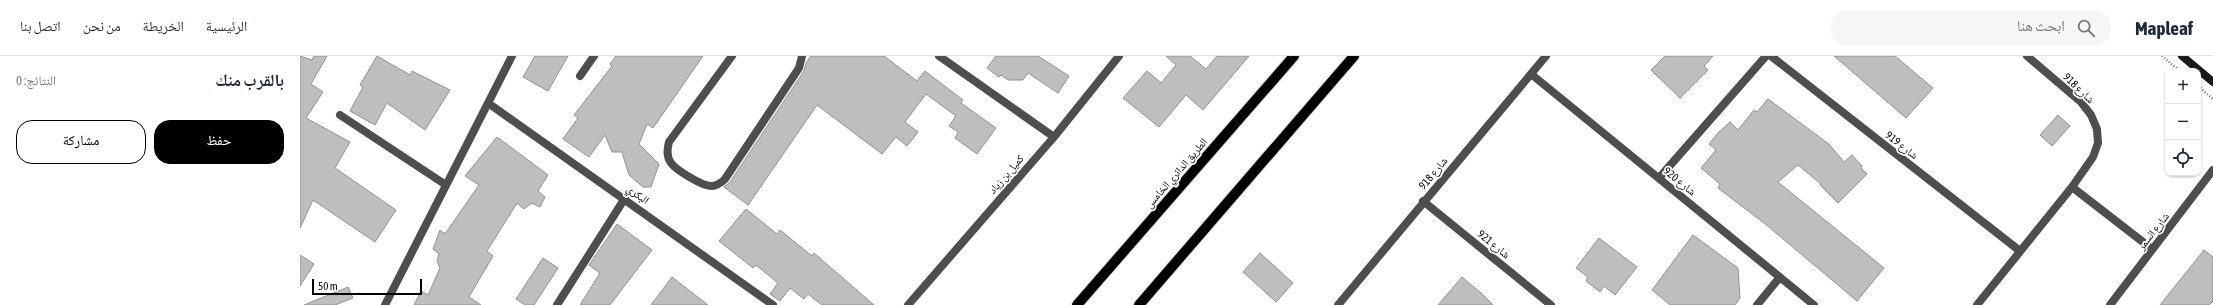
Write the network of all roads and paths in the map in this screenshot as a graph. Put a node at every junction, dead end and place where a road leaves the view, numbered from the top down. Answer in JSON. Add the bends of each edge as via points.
{"nodes":[{"id":1,"x":512,"y":56,"type":"edge"},
{"id":2,"x":594,"y":56,"type":"edge"},
{"id":3,"x":732,"y":56,"type":"edge"},
{"id":4,"x":802,"y":56,"type":"edge"},
{"id":5,"x":939,"y":56,"type":"edge"},
{"id":6,"x":1120,"y":56,"type":"edge"},
{"id":7,"x":1294,"y":56,"type":"edge"},
{"id":8,"x":1354,"y":56,"type":"edge"},
{"id":9,"x":1546,"y":56,"type":"edge"},
{"id":10,"x":1766,"y":56,"type":"edge"},
{"id":11,"x":1771,"y":56,"type":"edge"},
{"id":12,"x":2026,"y":56,"type":"edge"},
{"id":13,"x":2162,"y":56,"type":"edge"},
{"id":14,"x":2182,"y":56,"type":"edge"},
{"id":15,"x":2176,"y":68,"type":"edge"},
{"id":16,"x":1531,"y":74,"type":"junction"},
{"id":17,"x":580,"y":76,"type":"dead end"},
{"id":18,"x":2213,"y":82,"type":"edge"},
{"id":19,"x":2201,"y":89,"type":"edge"},
{"id":20,"x":2213,"y":99,"type":"edge"},
{"id":21,"x":488,"y":103,"type":"junction"},
{"id":22,"x":340,"y":115,"type":"dead end"},
{"id":23,"x":1054,"y":137,"type":"junction"},
{"id":24,"x":2213,"y":170,"type":"edge"},
{"id":25,"x":1660,"y":178,"type":"junction"},
{"id":26,"x":446,"y":185,"type":"junction"},
{"id":27,"x":2072,"y":187,"type":"junction"},
{"id":28,"x":625,"y":198,"type":"junction"},
{"id":29,"x":1423,"y":201,"type":"junction"},
{"id":30,"x":2152,"y":249,"type":"junction"},
{"id":31,"x":2020,"y":251,"type":"junction"},
{"id":32,"x":1780,"y":277,"type":"junction"},
{"id":33,"x":1148,"y":300,"type":"edge"},
{"id":34,"x":385,"y":305,"type":"edge"},
{"id":35,"x":557,"y":305,"type":"edge"},
{"id":36,"x":773,"y":305,"type":"edge"},
{"id":37,"x":908,"y":305,"type":"edge"},
{"id":38,"x":1077,"y":305,"type":"edge"},
{"id":39,"x":1139,"y":305,"type":"edge"},
{"id":40,"x":1338,"y":305,"type":"edge"},
{"id":41,"x":1551,"y":305,"type":"edge"},
{"id":42,"x":1757,"y":305,"type":"edge"},
{"id":43,"x":1814,"y":305,"type":"edge"},
{"id":44,"x":1976,"y":305,"type":"edge"},
{"id":45,"x":2110,"y":305,"type":"edge"}],
"edges":[{"from":1,"to":21,"type":"street"},
{"from":2,"to":17,"type":"street"},
{"from":3,"to":4,"type":"street","via":[[669,142],[667,149],[676,169],[706,186],[717,185],[725,179],[799,68]]},
{"from":5,"to":23,"type":"street"},
{"from":6,"to":23,"type":"street","name":"كميل بن زياد"},
{"from":7,"to":38,"type":"main road","name":"الطريق الدائري الخامس"},
{"from":8,"to":33,"type":"main road"},
{"from":9,"to":16,"type":"street","name":"شارع 918"},
{"from":10,"to":25,"type":"street"},
{"from":11,"to":31,"type":"street","name":"شارع 919"},
{"from":12,"to":27,"type":"street","name":"شارع 918","via":[[2080,102],[2097,129],[2098,144],[2093,157]]},
{"from":13,"to":15,"type":"path"},
{"from":14,"to":18,"type":"street"},
{"from":16,"to":25,"type":"street","name":"شارع 920"},
{"from":16,"to":29,"type":"street","name":"شارع 918"},
{"from":19,"to":20,"type":"path"},
{"from":21,"to":26,"type":"street"},
{"from":21,"to":28,"type":"street","name":"البكري"},
{"from":22,"to":26,"type":"street"},
{"from":23,"to":37,"type":"street","name":"كميل بن زياد"},
{"from":24,"to":30,"type":"street","name":"شارع السمر"},
{"from":25,"to":32,"type":"street","name":"شارع 920"},
{"from":26,"to":34,"type":"street"},
{"from":27,"to":30,"type":"street"},
{"from":27,"to":31,"type":"street","name":"شارع 918"},
{"from":28,"to":35,"type":"street"},
{"from":28,"to":36,"type":"street","name":"البكري"},
{"from":29,"to":40,"type":"street","name":"شارع 918"},
{"from":29,"to":41,"type":"street","name":"شارع 921"},
{"from":30,"to":45,"type":"street","name":"شارع السمر"},
{"from":31,"to":44,"type":"street","name":"شارع 918"},
{"from":32,"to":42,"type":"street"},
{"from":32,"to":43,"type":"street","name":"شارع 920"},
{"from":33,"to":39,"type":"main road"}]}
